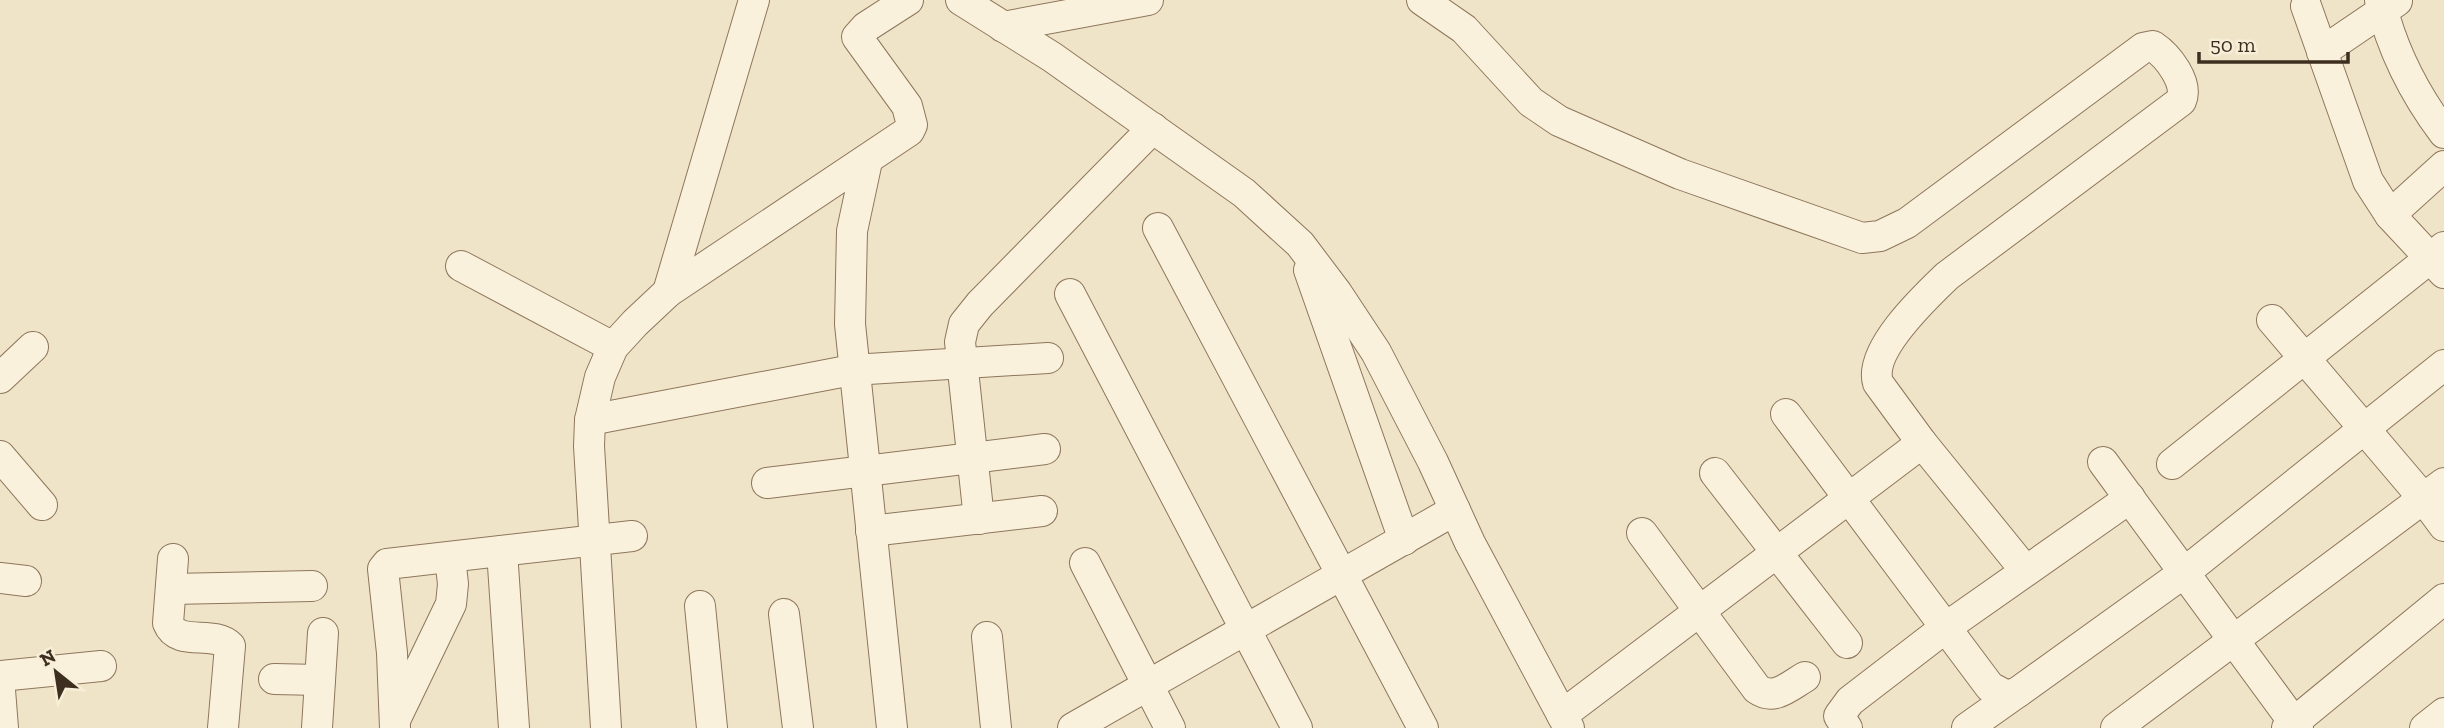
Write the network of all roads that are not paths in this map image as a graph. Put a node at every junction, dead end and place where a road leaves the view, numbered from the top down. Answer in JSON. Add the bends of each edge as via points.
{"nodes":[{"id":1,"x":754,"y":0,"type":"edge"},
{"id":2,"x":908,"y":0,"type":"edge"},
{"id":3,"x":961,"y":0,"type":"edge"},
{"id":4,"x":1148,"y":0,"type":"edge"},
{"id":5,"x":1422,"y":0,"type":"edge"},
{"id":6,"x":2387,"y":4,"type":"edge"},
{"id":7,"x":2306,"y":6,"type":"dead end"},
{"id":8,"x":1003,"y":27,"type":"junction"},
{"id":9,"x":2322,"y":52,"type":"junction"},
{"id":10,"x":1153,"y":128,"type":"junction"},
{"id":11,"x":2444,"y":133,"type":"edge"},
{"id":12,"x":867,"y":161,"type":"junction"},
{"id":13,"x":2444,"y":166,"type":"edge"},
{"id":14,"x":2390,"y":215,"type":"junction"},
{"id":15,"x":1158,"y":228,"type":"dead end"},
{"id":16,"x":1300,"y":244,"type":"junction"},
{"id":17,"x":2440,"y":259,"type":"edge"},
{"id":18,"x":461,"y":266,"type":"dead end"},
{"id":19,"x":667,"y":292,"type":"junction"},
{"id":20,"x":1070,"y":294,"type":"dead end"},
{"id":21,"x":2272,"y":320,"type":"dead end"},
{"id":22,"x":33,"y":347,"type":"dead end"},
{"id":23,"x":613,"y":347,"type":"junction"},
{"id":24,"x":1048,"y":358,"type":"dead end"},
{"id":25,"x":2304,"y":359,"type":"junction"},
{"id":26,"x":962,"y":362,"type":"junction"},
{"id":27,"x":2444,"y":365,"type":"edge"},
{"id":28,"x":852,"y":370,"type":"junction"},
{"id":29,"x":0,"y":378,"type":"edge"},
{"id":30,"x":1786,"y":414,"type":"dead end"},
{"id":31,"x":590,"y":420,"type":"junction"},
{"id":32,"x":2364,"y":429,"type":"junction"},
{"id":33,"x":1922,"y":443,"type":"junction"},
{"id":34,"x":1045,"y":449,"type":"dead end"},
{"id":35,"x":0,"y":456,"type":"edge"},
{"id":36,"x":973,"y":457,"type":"junction"},
{"id":37,"x":2103,"y":462,"type":"dead end"},
{"id":38,"x":2172,"y":464,"type":"dead end"},
{"id":39,"x":864,"y":469,"type":"junction"},
{"id":40,"x":1715,"y":473,"type":"dead end"},
{"id":41,"x":767,"y":483,"type":"dead end"},
{"id":42,"x":2434,"y":491,"type":"edge"},
{"id":43,"x":1848,"y":498,"type":"junction"},
{"id":44,"x":2130,"y":498,"type":"junction"},
{"id":45,"x":42,"y":505,"type":"dead end"},
{"id":46,"x":1455,"y":509,"type":"junction"},
{"id":47,"x":1042,"y":511,"type":"dead end"},
{"id":48,"x":979,"y":519,"type":"junction"},
{"id":49,"x":2444,"y":526,"type":"edge"},
{"id":50,"x":871,"y":531,"type":"junction"},
{"id":51,"x":1642,"y":533,"type":"dead end"},
{"id":52,"x":632,"y":536,"type":"dead end"},
{"id":53,"x":593,"y":540,"type":"junction"},
{"id":54,"x":1405,"y":540,"type":"junction"},
{"id":55,"x":502,"y":551,"type":"junction"},
{"id":56,"x":1777,"y":552,"type":"junction"},
{"id":57,"x":450,"y":557,"type":"junction"},
{"id":58,"x":173,"y":559,"type":"dead end"},
{"id":59,"x":1085,"y":563,"type":"dead end"},
{"id":60,"x":2025,"y":570,"type":"junction"},
{"id":61,"x":2185,"y":572,"type":"junction"},
{"id":62,"x":1342,"y":576,"type":"junction"},
{"id":63,"x":312,"y":586,"type":"dead end"},
{"id":64,"x":172,"y":589,"type":"junction"},
{"id":65,"x":2444,"y":599,"type":"edge"},
{"id":66,"x":700,"y":606,"type":"dead end"},
{"id":67,"x":1700,"y":610,"type":"junction"},
{"id":68,"x":785,"y":614,"type":"dead end"},
{"id":69,"x":1945,"y":628,"type":"junction"},
{"id":70,"x":1245,"y":629,"type":"junction"},
{"id":71,"x":323,"y":633,"type":"dead end"},
{"id":72,"x":987,"y":637,"type":"dead end"},
{"id":73,"x":2234,"y":640,"type":"junction"},
{"id":74,"x":1847,"y":643,"type":"dead end"},
{"id":75,"x":101,"y":666,"type":"dead end"},
{"id":76,"x":0,"y":676,"type":"edge"},
{"id":77,"x":1805,"y":677,"type":"dead end"},
{"id":78,"x":274,"y":679,"type":"dead end"},
{"id":79,"x":320,"y":680,"type":"junction"},
{"id":80,"x":1147,"y":685,"type":"junction"},
{"id":81,"x":0,"y":690,"type":"edge"},
{"id":82,"x":2018,"y":692,"type":"junction"},
{"id":83,"x":2444,"y":713,"type":"edge"},
{"id":84,"x":1566,"y":722,"type":"edge"},
{"id":85,"x":395,"y":724,"type":"edge"},
{"id":86,"x":2293,"y":726,"type":"edge"},
{"id":87,"x":597,"y":727,"type":"edge"},
{"id":88,"x":2,"y":728,"type":"edge"},
{"id":89,"x":223,"y":728,"type":"edge"},
{"id":90,"x":317,"y":728,"type":"edge"},
{"id":91,"x":514,"y":728,"type":"edge"},
{"id":92,"x":712,"y":728,"type":"edge"},
{"id":93,"x":798,"y":728,"type":"edge"},
{"id":94,"x":892,"y":728,"type":"edge"},
{"id":95,"x":996,"y":728,"type":"edge"},
{"id":96,"x":1073,"y":728,"type":"edge"},
{"id":97,"x":1170,"y":728,"type":"edge"},
{"id":98,"x":1297,"y":728,"type":"edge"},
{"id":99,"x":1423,"y":728,"type":"edge"},
{"id":100,"x":1847,"y":728,"type":"edge"},
{"id":101,"x":1967,"y":728,"type":"edge"},
{"id":102,"x":2116,"y":728,"type":"edge"},
{"id":103,"x":2426,"y":728,"type":"edge"}],
"edges":[{"from":1,"to":19,"type":"street"},
{"from":2,"to":12,"type":"street","via":[[858,37],[907,106],[912,125],[901,139]]},
{"from":3,"to":8,"type":"street"},
{"from":4,"to":8,"type":"street"},
{"from":5,"to":33,"type":"street","via":[[1464,29],[1531,102],[1559,121],[1679,174],[1862,238],[1880,236],[1907,223],[2143,48],[2153,46],[2160,51],[2183,84],[2181,101],[1947,276],[1878,357],[1874,372],[1878,383]]},
{"from":6,"to":9,"type":"street"},
{"from":6,"to":11,"type":"street","via":[[2392,44],[2413,90]]},
{"from":7,"to":9,"type":"street"},
{"from":8,"to":10,"type":"street"},
{"from":9,"to":14,"type":"street","via":[[2368,181]]},
{"from":10,"to":16,"type":"street","via":[[1244,193]]},
{"from":10,"to":26,"type":"street","via":[[980,304],[964,324]]},
{"from":12,"to":19,"type":"street"},
{"from":12,"to":28,"type":"street","via":[[852,232]]},
{"from":13,"to":14,"type":"street"},
{"from":14,"to":17,"type":"street"},
{"from":15,"to":62,"type":"street"},
{"from":16,"to":46,"type":"street","via":[[1376,352]]},
{"from":16,"to":54,"type":"street"},
{"from":17,"to":25,"type":"street"},
{"from":18,"to":23,"type":"street"},
{"from":19,"to":23,"type":"street"},
{"from":20,"to":70,"type":"street"},
{"from":21,"to":25,"type":"street"},
{"from":22,"to":29,"type":"street"},
{"from":23,"to":31,"type":"street"},
{"from":24,"to":26,"type":"street"},
{"from":25,"to":32,"type":"street"},
{"from":25,"to":38,"type":"street"},
{"from":26,"to":28,"type":"street"},
{"from":26,"to":36,"type":"street"},
{"from":27,"to":32,"type":"street"},
{"from":28,"to":31,"type":"street"},
{"from":28,"to":39,"type":"street"},
{"from":30,"to":43,"type":"street"},
{"from":31,"to":53,"type":"street"},
{"from":32,"to":42,"type":"street"},
{"from":32,"to":61,"type":"street"},
{"from":33,"to":43,"type":"street"},
{"from":33,"to":60,"type":"street"},
{"from":34,"to":36,"type":"street"},
{"from":35,"to":45,"type":"street"},
{"from":36,"to":39,"type":"street"},
{"from":36,"to":48,"type":"street"},
{"from":37,"to":44,"type":"street"},
{"from":39,"to":41,"type":"street"},
{"from":39,"to":50,"type":"street"},
{"from":40,"to":56,"type":"street"},
{"from":42,"to":49,"type":"street"},
{"from":42,"to":73,"type":"street"},
{"from":43,"to":56,"type":"street"},
{"from":43,"to":69,"type":"street"},
{"from":44,"to":60,"type":"street"},
{"from":44,"to":61,"type":"street"},
{"from":46,"to":54,"type":"street"},
{"from":46,"to":84,"type":"street"},
{"from":47,"to":48,"type":"street"},
{"from":48,"to":50,"type":"street"},
{"from":50,"to":94,"type":"street"},
{"from":51,"to":67,"type":"street"},
{"from":52,"to":53,"type":"street"},
{"from":53,"to":55,"type":"street"},
{"from":53,"to":87,"type":"street"},
{"from":54,"to":62,"type":"street"},
{"from":55,"to":57,"type":"street"},
{"from":55,"to":91,"type":"street"},
{"from":56,"to":67,"type":"street"},
{"from":56,"to":74,"type":"street"},
{"from":57,"to":85,"type":"street","via":[[451,604]]},
{"from":57,"to":85,"type":"street","via":[[387,564],[383,569]]},
{"from":58,"to":64,"type":"street"},
{"from":59,"to":80,"type":"street"},
{"from":60,"to":69,"type":"street"},
{"from":61,"to":73,"type":"street"},
{"from":61,"to":82,"type":"street"},
{"from":62,"to":70,"type":"street"},
{"from":62,"to":99,"type":"street"},
{"from":63,"to":64,"type":"street"},
{"from":64,"to":89,"type":"street","via":[[171,631],[230,646]]},
{"from":65,"to":86,"type":"street"},
{"from":66,"to":92,"type":"street"},
{"from":67,"to":77,"type":"street","via":[[1765,695],[1774,695]]},
{"from":67,"to":84,"type":"street"},
{"from":68,"to":93,"type":"street"},
{"from":69,"to":82,"type":"street","via":[[1990,687],[2007,696]]},
{"from":69,"to":100,"type":"street","via":[[1842,708],[1839,716]]},
{"from":70,"to":80,"type":"street"},
{"from":70,"to":98,"type":"street"},
{"from":71,"to":79,"type":"street"},
{"from":72,"to":95,"type":"street"},
{"from":73,"to":86,"type":"street"},
{"from":73,"to":102,"type":"street"},
{"from":75,"to":76,"type":"street"},
{"from":78,"to":79,"type":"street"},
{"from":79,"to":90,"type":"street"},
{"from":80,"to":96,"type":"street"},
{"from":80,"to":97,"type":"street"},
{"from":81,"to":88,"type":"street"},
{"from":82,"to":101,"type":"street"},
{"from":83,"to":103,"type":"street"}]}
